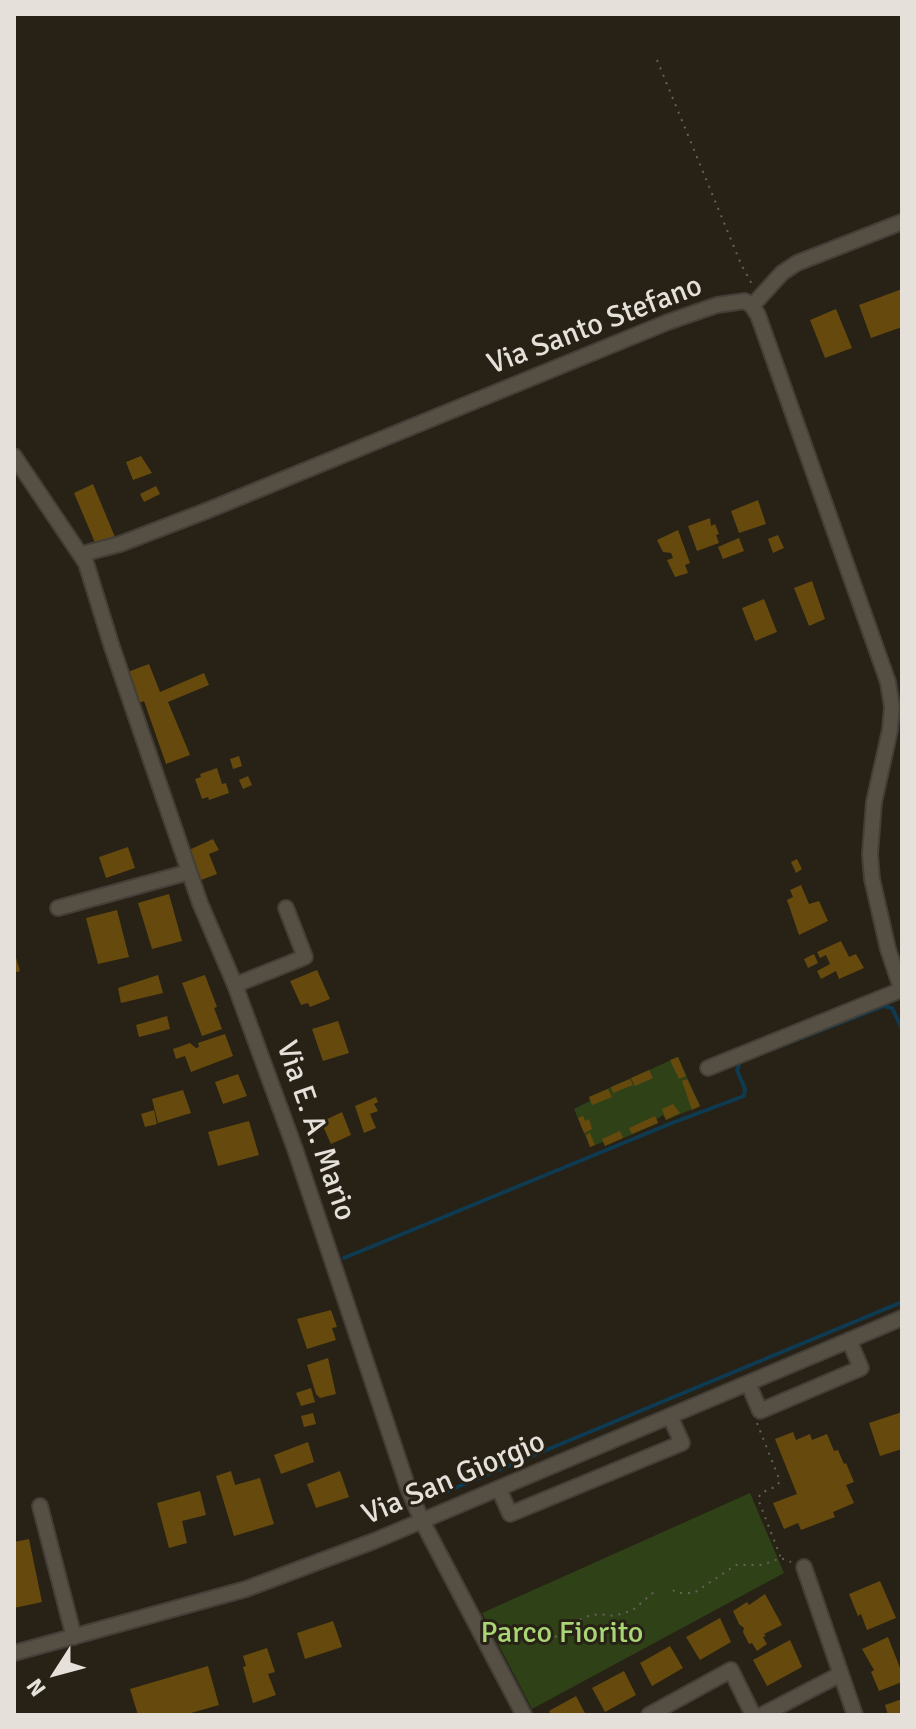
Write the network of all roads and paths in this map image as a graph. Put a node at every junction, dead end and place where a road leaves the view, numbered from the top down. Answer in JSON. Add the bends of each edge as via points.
{"nodes":[{"id":1,"x":657,"y":60,"type":"dead end"},
{"id":2,"x":902,"y":222,"type":"edge"},
{"id":3,"x":755,"y":302,"type":"junction"},
{"id":4,"x":14,"y":456,"type":"edge"},
{"id":5,"x":82,"y":554,"type":"junction"},
{"id":6,"x":189,"y":872,"type":"junction"},
{"id":7,"x":58,"y":908,"type":"dead end"},
{"id":8,"x":286,"y":908,"type":"dead end"},
{"id":9,"x":235,"y":985,"type":"junction"},
{"id":10,"x":902,"y":990,"type":"edge"},
{"id":11,"x":708,"y":1068,"type":"dead end"},
{"id":12,"x":902,"y":1318,"type":"edge"},
{"id":13,"x":849,"y":1340,"type":"junction"},
{"id":14,"x":748,"y":1383,"type":"junction"},
{"id":15,"x":760,"y":1411,"type":"junction"},
{"id":16,"x":670,"y":1416,"type":"junction"},
{"id":17,"x":499,"y":1489,"type":"junction"},
{"id":18,"x":40,"y":1506,"type":"dead end"},
{"id":19,"x":422,"y":1521,"type":"junction"},
{"id":20,"x":781,"y":1558,"type":"junction"},
{"id":21,"x":804,"y":1567,"type":"joint"},
{"id":22,"x":673,"y":1590,"type":"dead end"},
{"id":23,"x":655,"y":1591,"type":"dead end"},
{"id":24,"x":74,"y":1637,"type":"junction"},
{"id":25,"x":487,"y":1645,"type":"junction"},
{"id":26,"x":14,"y":1653,"type":"edge"},
{"id":27,"x":839,"y":1675,"type":"junction"},
{"id":28,"x":524,"y":1715,"type":"edge"},
{"id":29,"x":649,"y":1715,"type":"edge"},
{"id":30,"x":753,"y":1715,"type":"edge"},
{"id":31,"x":762,"y":1715,"type":"edge"},
{"id":32,"x":855,"y":1715,"type":"edge"}],
"edges":[{"from":1,"to":3,"type":"path"},
{"from":2,"to":3,"type":"street","via":[[797,263]]},
{"from":3,"to":5,"type":"street","name":"Via Santo Stefano","via":[[736,301],[668,322],[206,511]]},
{"from":3,"to":10,"type":"street","name":"Via Santo Stefano","via":[[888,682],[890,730],[874,802],[870,854],[888,949]]},
{"from":4,"to":5,"type":"street"},
{"from":5,"to":6,"type":"street","name":"Via E. A. Mario"},
{"from":6,"to":7,"type":"street"},
{"from":6,"to":9,"type":"street","name":"Via E. A. Mario"},
{"from":8,"to":9,"type":"street","via":[[305,957]]},
{"from":9,"to":19,"type":"street","name":"Via E. A. Mario"},
{"from":10,"to":11,"type":"street"},
{"from":12,"to":13,"type":"street","name":"Via San Giorgio"},
{"from":13,"to":14,"type":"street","name":"Via San Giorgio"},
{"from":13,"to":15,"type":"street","via":[[861,1368]]},
{"from":14,"to":15,"type":"street"},
{"from":14,"to":16,"type":"street","name":"Via San Giorgio"},
{"from":15,"to":20,"type":"path","via":[[757,1424],[780,1481],[758,1499]]},
{"from":16,"to":17,"type":"street","name":"Via San Giorgio"},
{"from":16,"to":17,"type":"street","via":[[682,1443],[510,1514]]},
{"from":17,"to":19,"type":"street","name":"Via San Giorgio"},
{"from":18,"to":24,"type":"street"},
{"from":19,"to":24,"type":"street","name":"Via San Giorgio","via":[[246,1589]]},
{"from":19,"to":25,"type":"street","name":"Via E. A. Mario"},
{"from":20,"to":21,"type":"path"},
{"from":20,"to":22,"type":"path","via":[[736,1565],[694,1593]]},
{"from":21,"to":27,"type":"street"},
{"from":23,"to":25,"type":"path","via":[[633,1610],[584,1617],[562,1635],[502,1638]]},
{"from":24,"to":26,"type":"street","name":"Via San Giorgio"},
{"from":25,"to":28,"type":"street","name":"Via E. A. Mario"},
{"from":27,"to":31,"type":"street"},
{"from":27,"to":32,"type":"street"},
{"from":29,"to":30,"type":"street","via":[[731,1670]]}]}
